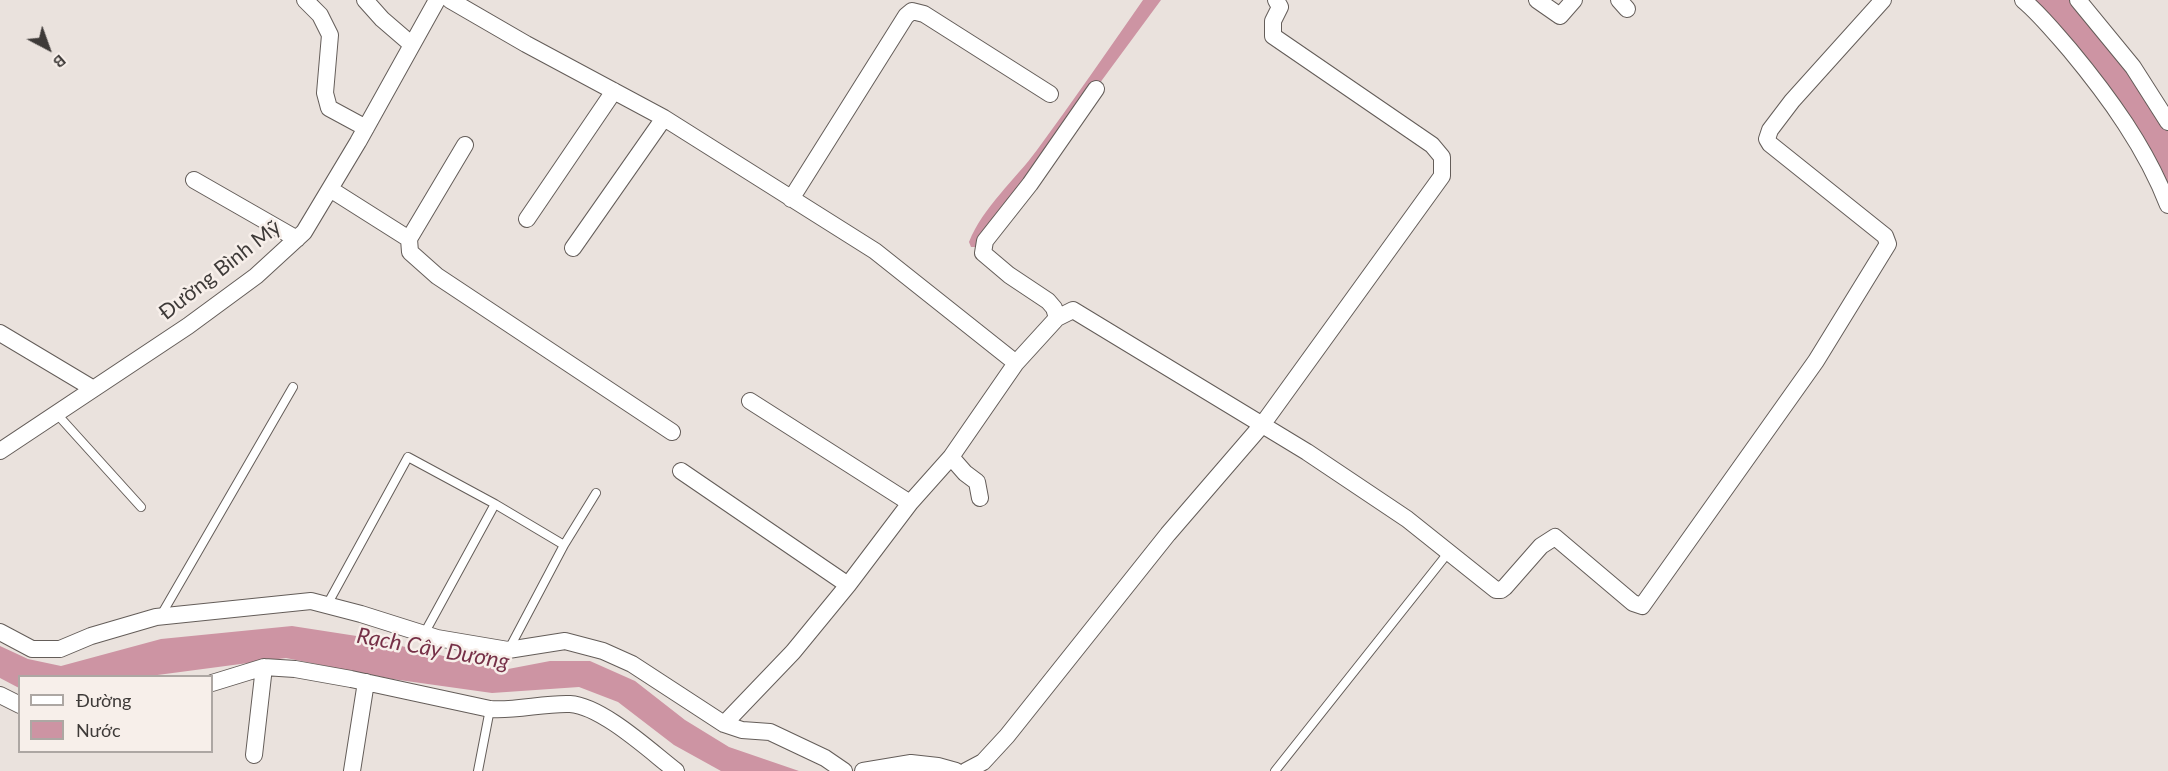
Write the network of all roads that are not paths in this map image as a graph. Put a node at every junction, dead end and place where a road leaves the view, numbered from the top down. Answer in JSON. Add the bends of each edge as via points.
{"nodes":[{"id":1,"x":305,"y":0,"type":"edge"},
{"id":2,"x":365,"y":0,"type":"edge"},
{"id":3,"x":437,"y":0,"type":"edge"},
{"id":4,"x":450,"y":0,"type":"edge"},
{"id":5,"x":1537,"y":0,"type":"edge"},
{"id":6,"x":1574,"y":0,"type":"edge"},
{"id":7,"x":1883,"y":0,"type":"edge"},
{"id":8,"x":2023,"y":0,"type":"edge"},
{"id":9,"x":2078,"y":0,"type":"edge"},
{"id":10,"x":1281,"y":2,"type":"edge"},
{"id":11,"x":411,"y":44,"type":"junction"},
{"id":12,"x":1096,"y":89,"type":"dead end"},
{"id":13,"x":614,"y":91,"type":"junction"},
{"id":14,"x":1050,"y":94,"type":"dead end"},
{"id":15,"x":664,"y":118,"type":"junction"},
{"id":16,"x":2168,"y":122,"type":"edge"},
{"id":17,"x":366,"y":128,"type":"junction"},
{"id":18,"x":465,"y":146,"type":"dead end"},
{"id":19,"x":194,"y":180,"type":"dead end"},
{"id":20,"x":330,"y":189,"type":"junction"},
{"id":21,"x":791,"y":199,"type":"junction"},
{"id":22,"x":2168,"y":205,"type":"edge"},
{"id":23,"x":527,"y":219,"type":"dead end"},
{"id":24,"x":297,"y":239,"type":"junction"},
{"id":25,"x":409,"y":239,"type":"junction"},
{"id":26,"x":573,"y":248,"type":"dead end"},
{"id":27,"x":1057,"y":318,"type":"junction"},
{"id":28,"x":0,"y":333,"type":"edge"},
{"id":29,"x":1016,"y":363,"type":"junction"},
{"id":30,"x":293,"y":387,"type":"dead end"},
{"id":31,"x":92,"y":388,"type":"junction"},
{"id":32,"x":750,"y":400,"type":"dead end"},
{"id":33,"x":56,"y":412,"type":"junction"},
{"id":34,"x":1262,"y":425,"type":"junction"},
{"id":35,"x":672,"y":432,"type":"dead end"},
{"id":36,"x":0,"y":451,"type":"edge"},
{"id":37,"x":951,"y":457,"type":"junction"},
{"id":38,"x":681,"y":471,"type":"dead end"},
{"id":39,"x":596,"y":493,"type":"dead end"},
{"id":40,"x":980,"y":498,"type":"dead end"},
{"id":41,"x":910,"y":503,"type":"junction"},
{"id":42,"x":495,"y":504,"type":"junction"},
{"id":43,"x":141,"y":507,"type":"dead end"},
{"id":44,"x":564,"y":545,"type":"junction"},
{"id":45,"x":1448,"y":553,"type":"junction"},
{"id":46,"x":848,"y":585,"type":"junction"},
{"id":47,"x":327,"y":605,"type":"junction"},
{"id":48,"x":160,"y":617,"type":"junction"},
{"id":49,"x":0,"y":632,"type":"edge"},
{"id":50,"x":424,"y":634,"type":"junction"},
{"id":51,"x":508,"y":650,"type":"junction"},
{"id":52,"x":264,"y":667,"type":"junction"},
{"id":53,"x":366,"y":682,"type":"junction"},
{"id":54,"x":213,"y":683,"type":"edge"},
{"id":55,"x":0,"y":695,"type":"edge"},
{"id":56,"x":18,"y":704,"type":"edge"},
{"id":57,"x":490,"y":709,"type":"junction"},
{"id":58,"x":724,"y":724,"type":"junction"},
{"id":59,"x":254,"y":755,"type":"dead end"},
{"id":60,"x":352,"y":771,"type":"edge"},
{"id":61,"x":478,"y":771,"type":"edge"},
{"id":62,"x":676,"y":771,"type":"edge"},
{"id":63,"x":844,"y":771,"type":"edge"},
{"id":64,"x":863,"y":771,"type":"edge"},
{"id":65,"x":956,"y":771,"type":"edge"},
{"id":66,"x":966,"y":771,"type":"edge"},
{"id":67,"x":1275,"y":771,"type":"edge"}],
"edges":[{"from":1,"to":17,"type":"street","via":[[320,15],[330,35],[325,93],[329,108]]},
{"from":2,"to":11,"type":"street"},
{"from":3,"to":11,"type":"street","name":"Đường Bình Mỹ"},
{"from":4,"to":13,"type":"street"},
{"from":5,"to":6,"type":"street","via":[[1560,16]]},
{"from":7,"to":45,"type":"street","via":[[1792,101],[1767,139],[1885,236],[1888,244],[1816,361],[1645,603],[1633,603],[1555,537],[1541,546],[1501,590]]},
{"from":8,"to":22,"type":"street","via":[[2104,91],[2157,175]]},
{"from":9,"to":16,"type":"street","via":[[2133,67]]},
{"from":10,"to":34,"type":"street","via":[[1273,21],[1274,36],[1432,145],[1442,157],[1442,176]]},
{"from":11,"to":17,"type":"street","name":"Đường Bình Mỹ"},
{"from":12,"to":27,"type":"street","via":[[985,241],[983,253],[1048,301]]},
{"from":13,"to":15,"type":"street"},
{"from":13,"to":23,"type":"street"},
{"from":14,"to":21,"type":"street","via":[[924,14],[912,11]]},
{"from":15,"to":21,"type":"street"},
{"from":15,"to":26,"type":"street"},
{"from":17,"to":20,"type":"street","name":"Đường Bình Mỹ"},
{"from":18,"to":25,"type":"street"},
{"from":19,"to":24,"type":"street"},
{"from":20,"to":24,"type":"street","name":"Đường Bình Mỹ"},
{"from":20,"to":25,"type":"street"},
{"from":21,"to":29,"type":"street","via":[[874,251]]},
{"from":24,"to":31,"type":"street","name":"Đường Bình Mỹ","via":[[256,276],[188,326]]},
{"from":25,"to":35,"type":"street","via":[[410,252],[437,276]]},
{"from":27,"to":29,"type":"street"},
{"from":27,"to":34,"type":"street","via":[[1073,310]]},
{"from":28,"to":31,"type":"street"},
{"from":29,"to":37,"type":"street"},
{"from":30,"to":48,"type":"lane"},
{"from":31,"to":33,"type":"street","name":"Đường Bình Mỹ"},
{"from":32,"to":41,"type":"street"},
{"from":33,"to":36,"type":"street","name":"Đường Bình Mỹ"},
{"from":33,"to":43,"type":"lane"},
{"from":34,"to":45,"type":"street","via":[[1407,519]]},
{"from":34,"to":66,"type":"street","via":[[1168,534],[1007,736],[983,762]]},
{"from":37,"to":40,"type":"street","via":[[977,482]]},
{"from":37,"to":41,"type":"street"},
{"from":38,"to":46,"type":"street"},
{"from":39,"to":44,"type":"lane"},
{"from":41,"to":46,"type":"street"},
{"from":42,"to":44,"type":"lane"},
{"from":42,"to":47,"type":"lane","via":[[408,458]]},
{"from":42,"to":50,"type":"lane"},
{"from":44,"to":51,"type":"lane"},
{"from":45,"to":67,"type":"lane"},
{"from":46,"to":58,"type":"street"},
{"from":47,"to":48,"type":"street","via":[[310,601]]},
{"from":47,"to":50,"type":"street"},
{"from":48,"to":49,"type":"street","via":[[60,649],[32,649]]},
{"from":50,"to":51,"type":"street"},
{"from":51,"to":58,"type":"street","via":[[565,641],[603,651],[632,664]]},
{"from":52,"to":53,"type":"street"},
{"from":52,"to":54,"type":"street"},
{"from":52,"to":59,"type":"street"},
{"from":53,"to":57,"type":"street"},
{"from":53,"to":60,"type":"street"},
{"from":55,"to":56,"type":"street"},
{"from":57,"to":61,"type":"lane"},
{"from":57,"to":62,"type":"street","via":[[581,706],[615,724]]},
{"from":58,"to":63,"type":"street","via":[[770,732]]},
{"from":64,"to":65,"type":"street","via":[[911,763]]}]}
